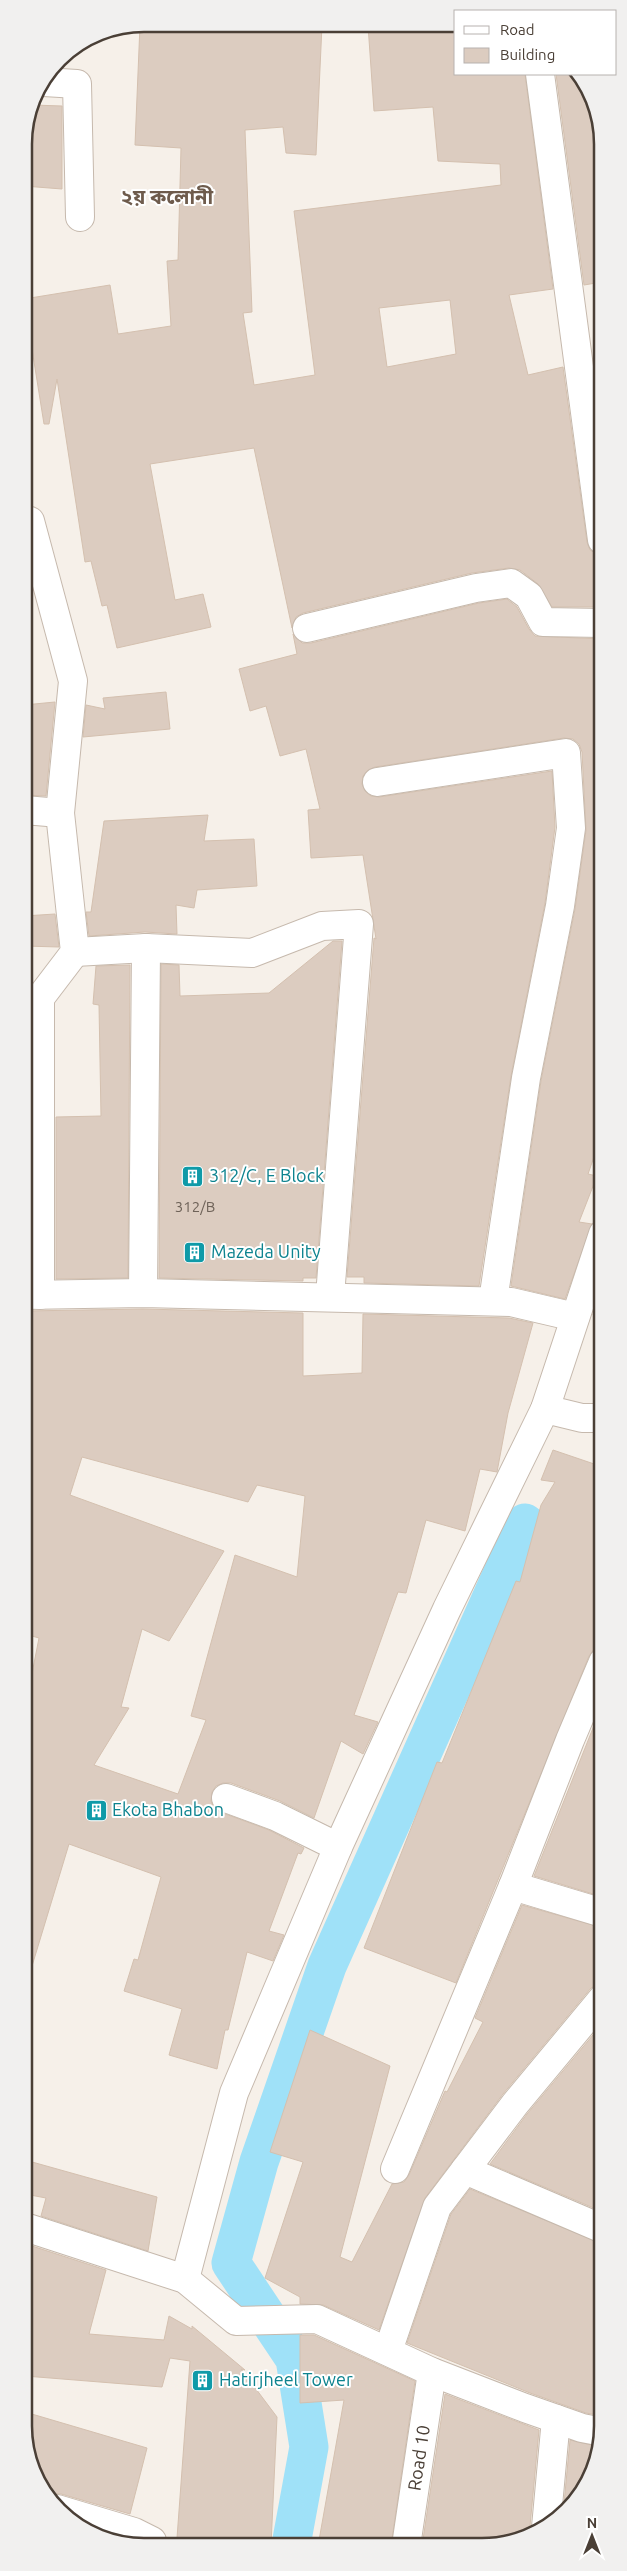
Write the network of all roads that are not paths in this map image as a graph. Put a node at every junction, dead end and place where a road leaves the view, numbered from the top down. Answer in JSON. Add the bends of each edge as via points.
{"nodes":[{"id":1,"x":540,"y":75,"type":"edge"},
{"id":2,"x":51,"y":82,"type":"edge"},
{"id":3,"x":80,"y":217,"type":"dead end"},
{"id":4,"x":594,"y":480,"type":"edge"},
{"id":5,"x":33,"y":532,"type":"edge"},
{"id":6,"x":594,"y":622,"type":"edge"},
{"id":7,"x":306,"y":628,"type":"dead end"},
{"id":8,"x":377,"y":782,"type":"dead end"},
{"id":9,"x":33,"y":811,"type":"edge"},
{"id":10,"x":60,"y":813,"type":"junction"},
{"id":11,"x":146,"y":948,"type":"junction"},
{"id":12,"x":75,"y":952,"type":"junction"},
{"id":13,"x":32,"y":999,"type":"edge"},
{"id":14,"x":594,"y":1260,"type":"edge"},
{"id":15,"x":143,"y":1293,"type":"junction"},
{"id":16,"x":32,"y":1295,"type":"edge"},
{"id":17,"x":330,"y":1296,"type":"junction"},
{"id":18,"x":493,"y":1301,"type":"junction"},
{"id":19,"x":575,"y":1316,"type":"junction"},
{"id":20,"x":545,"y":1409,"type":"junction"},
{"id":21,"x":594,"y":1418,"type":"edge"},
{"id":22,"x":594,"y":1683,"type":"edge"},
{"id":23,"x":226,"y":1798,"type":"dead end"},
{"id":24,"x":338,"y":1847,"type":"junction"},
{"id":25,"x":513,"y":1886,"type":"junction"},
{"id":26,"x":594,"y":1910,"type":"edge"},
{"id":27,"x":594,"y":2011,"type":"edge"},
{"id":28,"x":395,"y":2170,"type":"dead end"},
{"id":29,"x":465,"y":2170,"type":"junction"},
{"id":30,"x":594,"y":2225,"type":"edge"},
{"id":31,"x":32,"y":2229,"type":"edge"},
{"id":32,"x":185,"y":2279,"type":"junction"},
{"id":33,"x":388,"y":2350,"type":"junction"},
{"id":34,"x":432,"y":2372,"type":"junction"},
{"id":35,"x":556,"y":2419,"type":"junction"},
{"id":36,"x":594,"y":2430,"type":"edge"},
{"id":37,"x":75,"y":2514,"type":"edge"},
{"id":38,"x":547,"y":2519,"type":"edge"},
{"id":39,"x":144,"y":2538,"type":"edge"},
{"id":40,"x":407,"y":2538,"type":"edge"}],
"edges":[{"from":1,"to":4,"type":"street"},
{"from":2,"to":3,"type":"street","via":[[77,84]]},
{"from":5,"to":10,"type":"street","via":[[73,681]]},
{"from":6,"to":7,"type":"street","via":[[543,622],[529,596],[511,583],[476,588]]},
{"from":8,"to":18,"type":"street","via":[[566,753],[571,828],[560,906],[528,1068]]},
{"from":9,"to":10,"type":"street"},
{"from":10,"to":12,"type":"street"},
{"from":11,"to":12,"type":"street"},
{"from":11,"to":15,"type":"street"},
{"from":11,"to":17,"type":"street","via":[[252,953],[322,926],[359,924]]},
{"from":12,"to":13,"type":"street"},
{"from":14,"to":19,"type":"street"},
{"from":15,"to":16,"type":"street"},
{"from":15,"to":17,"type":"street"},
{"from":17,"to":18,"type":"street"},
{"from":18,"to":19,"type":"street"},
{"from":19,"to":20,"type":"street"},
{"from":20,"to":21,"type":"street"},
{"from":20,"to":24,"type":"street","via":[[447,1609]]},
{"from":22,"to":25,"type":"street"},
{"from":23,"to":24,"type":"street","via":[[274,1816]]},
{"from":24,"to":32,"type":"street","via":[[234,2093]]},
{"from":25,"to":26,"type":"street"},
{"from":25,"to":28,"type":"street"},
{"from":27,"to":29,"type":"street","via":[[515,2104]]},
{"from":29,"to":30,"type":"street"},
{"from":29,"to":33,"type":"street","via":[[437,2207]]},
{"from":31,"to":32,"type":"street"},
{"from":32,"to":33,"type":"street","via":[[236,2321],[317,2319]]},
{"from":33,"to":34,"type":"street"},
{"from":34,"to":35,"type":"street"},
{"from":34,"to":40,"type":"street","name":"Road 10"},
{"from":35,"to":36,"type":"street"},
{"from":35,"to":38,"type":"street"},
{"from":37,"to":39,"type":"street"}]}
